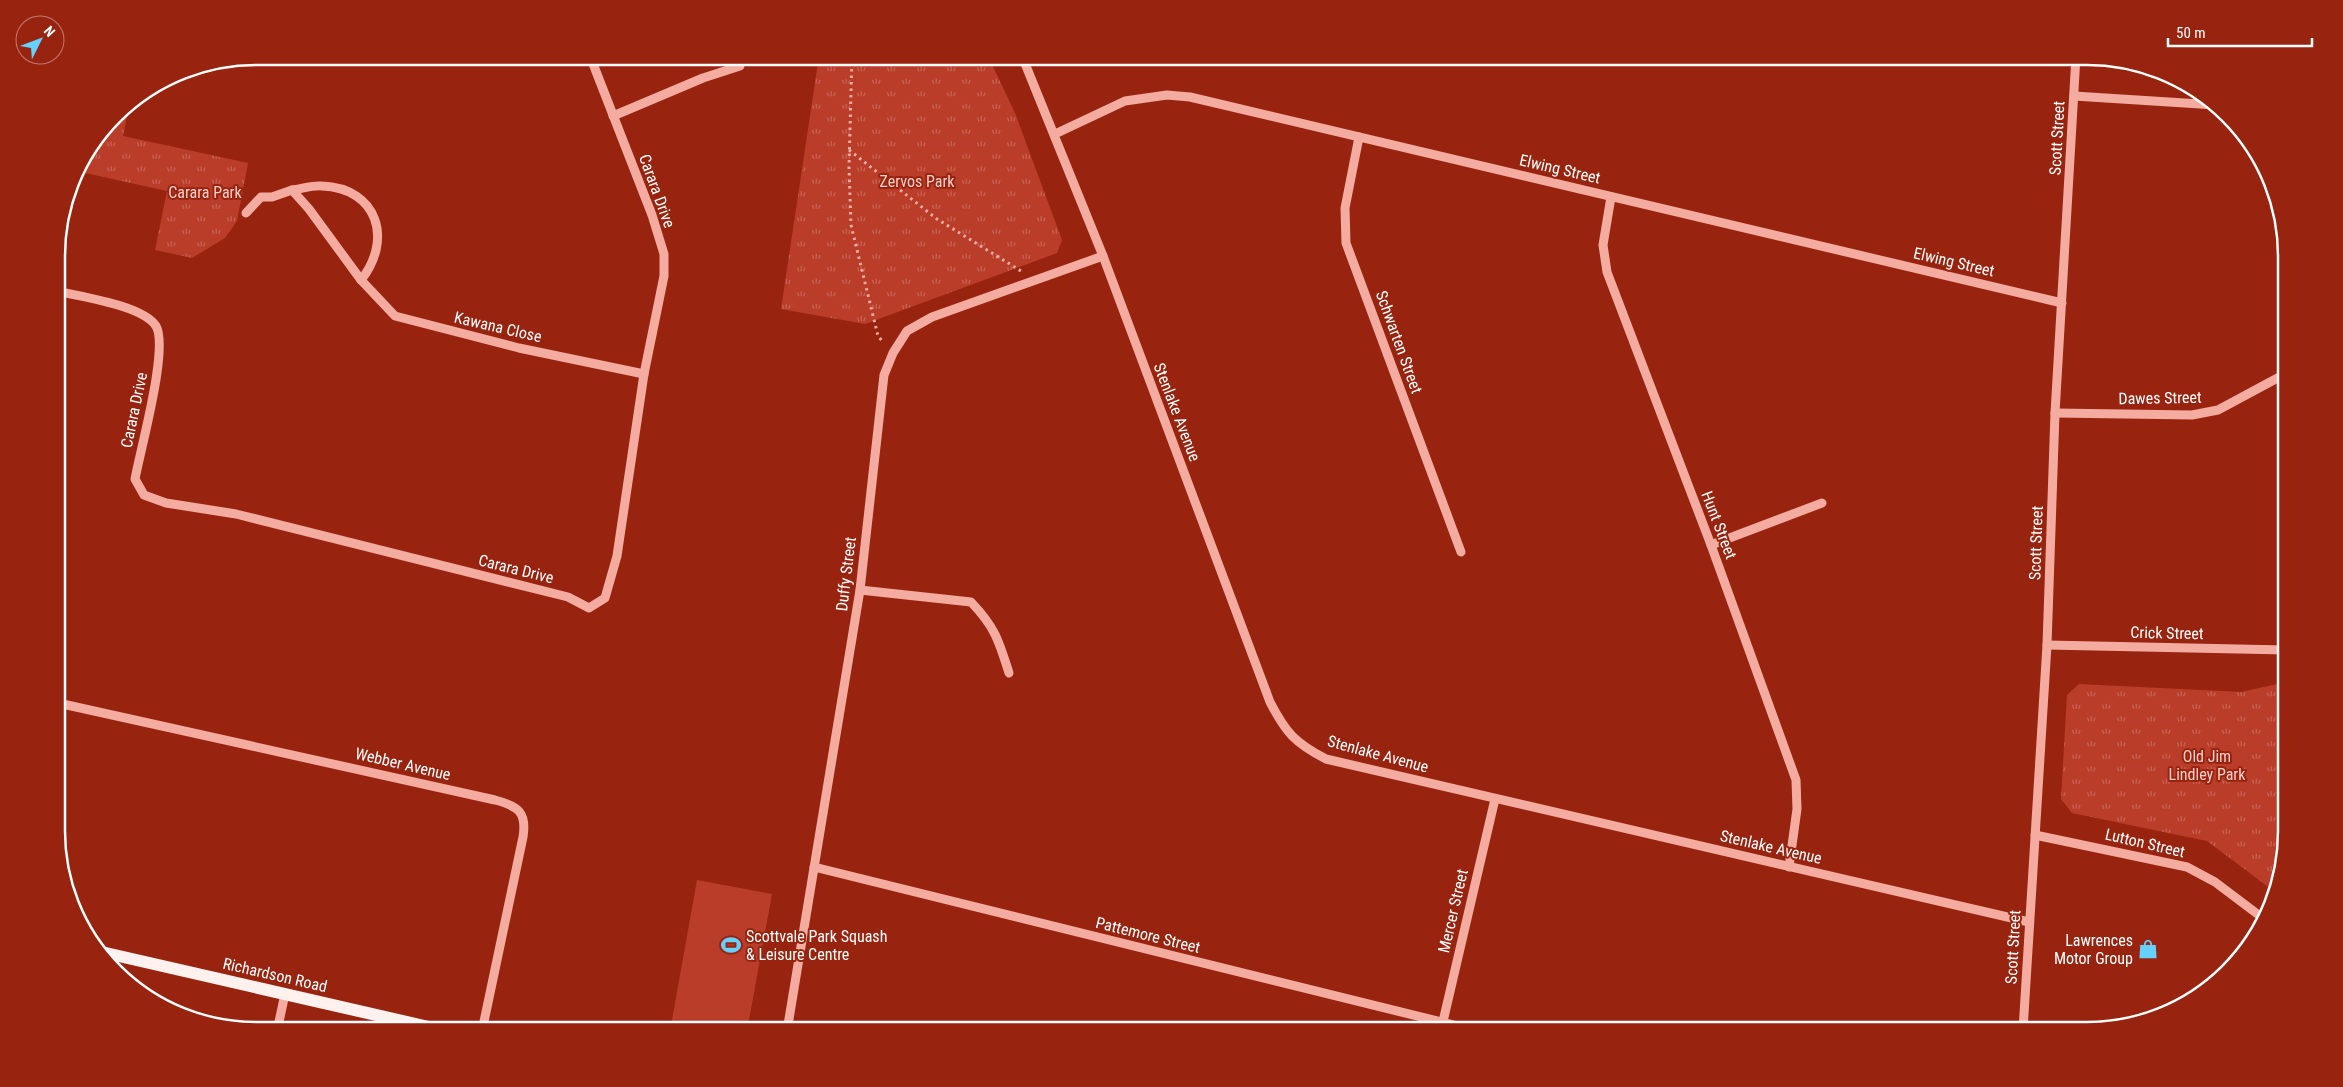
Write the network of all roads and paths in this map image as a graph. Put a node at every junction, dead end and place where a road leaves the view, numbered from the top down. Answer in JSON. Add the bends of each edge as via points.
{"nodes":[{"id":1,"x":593,"y":65,"type":"edge"},
{"id":2,"x":852,"y":65,"type":"edge"},
{"id":3,"x":1026,"y":65,"type":"edge"},
{"id":4,"x":2076,"y":65,"type":"edge"},
{"id":5,"x":740,"y":66,"type":"dead end"},
{"id":6,"x":2074,"y":96,"type":"junction"},
{"id":7,"x":2202,"y":104,"type":"edge"},
{"id":8,"x":613,"y":116,"type":"junction"},
{"id":9,"x":1055,"y":134,"type":"junction"},
{"id":10,"x":1359,"y":137,"type":"junction"},
{"id":11,"x":849,"y":150,"type":"junction"},
{"id":12,"x":292,"y":190,"type":"junction"},
{"id":13,"x":1611,"y":197,"type":"junction"},
{"id":14,"x":246,"y":213,"type":"dead end"},
{"id":15,"x":1103,"y":256,"type":"junction"},
{"id":16,"x":361,"y":280,"type":"junction"},
{"id":17,"x":1034,"y":281,"type":"junction"},
{"id":18,"x":65,"y":293,"type":"edge"},
{"id":19,"x":2062,"y":303,"type":"junction"},
{"id":20,"x":893,"y":353,"type":"junction"},
{"id":21,"x":644,"y":374,"type":"junction"},
{"id":22,"x":2278,"y":378,"type":"edge"},
{"id":23,"x":2055,"y":413,"type":"junction"},
{"id":24,"x":1822,"y":503,"type":"dead end"},
{"id":25,"x":1711,"y":545,"type":"junction"},
{"id":26,"x":1461,"y":552,"type":"dead end"},
{"id":27,"x":860,"y":590,"type":"junction"},
{"id":28,"x":2048,"y":645,"type":"junction"},
{"id":29,"x":2278,"y":650,"type":"edge"},
{"id":30,"x":1009,"y":673,"type":"dead end"},
{"id":31,"x":65,"y":704,"type":"edge"},
{"id":32,"x":1495,"y":799,"type":"junction"},
{"id":33,"x":2035,"y":835,"type":"junction"},
{"id":34,"x":814,"y":867,"type":"junction"},
{"id":35,"x":1789,"y":867,"type":"junction"},
{"id":36,"x":2258,"y":915,"type":"edge"},
{"id":37,"x":2029,"y":922,"type":"junction"},
{"id":38,"x":110,"y":954,"type":"edge"},
{"id":39,"x":286,"y":994,"type":"junction"},
{"id":40,"x":279,"y":1022,"type":"edge"},
{"id":41,"x":407,"y":1022,"type":"edge"},
{"id":42,"x":484,"y":1022,"type":"edge"},
{"id":43,"x":788,"y":1022,"type":"edge"},
{"id":44,"x":1422,"y":1022,"type":"edge"},
{"id":45,"x":1443,"y":1022,"type":"edge"},
{"id":46,"x":2023,"y":1022,"type":"edge"}],
"edges":[{"from":1,"to":8,"type":"street","name":"Carara Drive"},
{"from":2,"to":11,"type":"path"},
{"from":3,"to":9,"type":"street","name":"Stenlake Avenue"},
{"from":4,"to":6,"type":"street","name":"Scott Street"},
{"from":5,"to":8,"type":"street"},
{"from":6,"to":7,"type":"street"},
{"from":6,"to":19,"type":"street","name":"Scott Street"},
{"from":8,"to":21,"type":"street","name":"Carara Drive","via":[[664,254],[664,276]]},
{"from":9,"to":10,"type":"street","name":"Elwing Street","via":[[1125,101],[1167,95],[1190,97]]},
{"from":9,"to":15,"type":"street","name":"Stenlake Avenue"},
{"from":10,"to":13,"type":"street","name":"Elwing Street"},
{"from":10,"to":26,"type":"street","name":"Schwarten Street","via":[[1345,208],[1346,243]]},
{"from":11,"to":17,"type":"path","via":[[937,219]]},
{"from":11,"to":20,"type":"path","via":[[851,224],[878,336]]},
{"from":12,"to":14,"type":"street","via":[[272,197],[261,196]]},
{"from":12,"to":16,"type":"street","name":"Kawana Close"},
{"from":12,"to":16,"type":"street","via":[[320,185],[335,188],[352,194],[370,209],[378,227],[376,245],[370,268]]},
{"from":13,"to":19,"type":"street","name":"Elwing Street"},
{"from":13,"to":25,"type":"street","name":"Hunt Street","via":[[1603,245],[1607,272]]},
{"from":15,"to":17,"type":"street","name":"Duffy Street"},
{"from":15,"to":32,"type":"street","name":"Stenlake Avenue","via":[[1280,723],[1302,747],[1326,759]]},
{"from":16,"to":21,"type":"street","name":"Kawana Close","via":[[395,316],[519,348]]},
{"from":17,"to":20,"type":"street","name":"Duffy Street","via":[[932,318],[907,331]]},
{"from":18,"to":21,"type":"street","name":"Carara Drive","via":[[126,308],[156,327],[160,352],[135,479],[144,495],[236,514],[568,597],[588,608],[605,598],[617,556]]},
{"from":19,"to":23,"type":"street","name":"Scott Street"},
{"from":20,"to":27,"type":"street","name":"Duffy Street","via":[[884,375]]},
{"from":22,"to":23,"type":"street","name":"Dawes Street","via":[[2218,410],[2192,415]]},
{"from":23,"to":28,"type":"street","name":"Scott Street"},
{"from":24,"to":25,"type":"street"},
{"from":25,"to":35,"type":"street","name":"Hunt Street","via":[[1796,780],[1797,809]]},
{"from":27,"to":30,"type":"street","via":[[971,602],[990,622]]},
{"from":27,"to":34,"type":"street","name":"Duffy Street"},
{"from":28,"to":29,"type":"street","name":"Crick Street"},
{"from":28,"to":33,"type":"street","name":"Scott Street"},
{"from":31,"to":42,"type":"street","name":"Webber Avenue","via":[[495,800],[521,812],[526,822]]},
{"from":32,"to":35,"type":"street","name":"Stenlake Avenue"},
{"from":32,"to":45,"type":"street","name":"Mercer Street"},
{"from":33,"to":36,"type":"street","name":"Lutton Street","via":[[2187,866],[2215,882]]},
{"from":33,"to":37,"type":"street","name":"Scott Street"},
{"from":34,"to":43,"type":"street","name":"Duffy Street"},
{"from":34,"to":44,"type":"street","name":"Pattemore Street"},
{"from":35,"to":37,"type":"street","name":"Stenlake Avenue"},
{"from":37,"to":46,"type":"street","name":"Scott Street"},
{"from":38,"to":39,"type":"main road","name":"Richardson Road"},
{"from":39,"to":40,"type":"street"},
{"from":39,"to":41,"type":"main road","name":"Richardson Road"}]}
